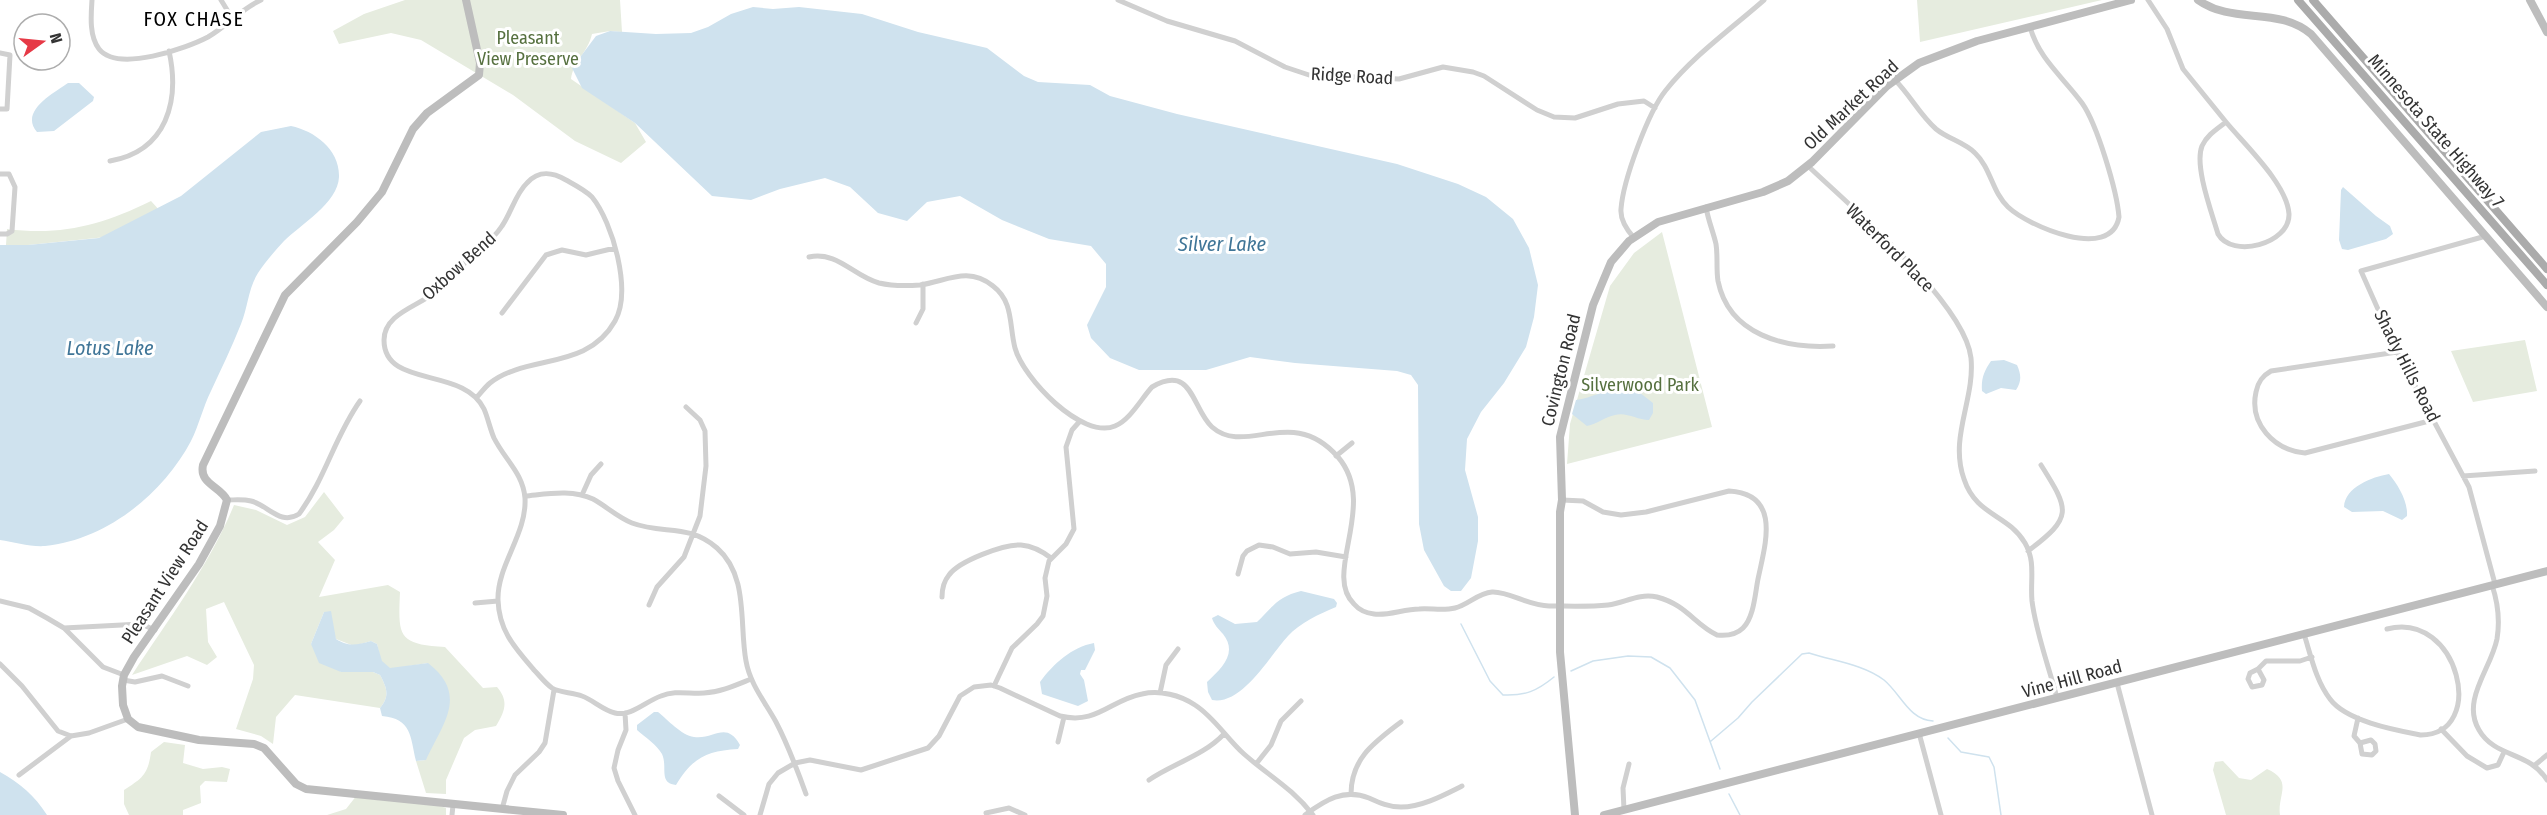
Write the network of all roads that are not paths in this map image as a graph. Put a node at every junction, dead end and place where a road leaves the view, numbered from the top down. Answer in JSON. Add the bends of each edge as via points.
{"nodes":[{"id":1,"x":92,"y":0,"type":"edge"},
{"id":2,"x":221,"y":0,"type":"edge"},
{"id":3,"x":261,"y":0,"type":"edge"},
{"id":4,"x":466,"y":0,"type":"edge"},
{"id":5,"x":1118,"y":0,"type":"edge"},
{"id":6,"x":1764,"y":0,"type":"edge"},
{"id":7,"x":2131,"y":0,"type":"edge"},
{"id":8,"x":2148,"y":0,"type":"edge"},
{"id":9,"x":2198,"y":0,"type":"edge"},
{"id":10,"x":2298,"y":0,"type":"edge"},
{"id":11,"x":2313,"y":0,"type":"edge"},
{"id":12,"x":2529,"y":0,"type":"edge"},
{"id":13,"x":232,"y":18,"type":"junction"},
{"id":14,"x":2030,"y":27,"type":"junction"},
{"id":15,"x":2547,"y":32,"type":"edge"},
{"id":16,"x":169,"y":51,"type":"junction"},
{"id":17,"x":0,"y":53,"type":"edge"},
{"id":18,"x":1895,"y":80,"type":"junction"},
{"id":19,"x":1655,"y":108,"type":"junction"},
{"id":20,"x":3,"y":109,"type":"edge"},
{"id":21,"x":2226,"y":122,"type":"junction"},
{"id":22,"x":110,"y":160,"type":"dead end"},
{"id":23,"x":1808,"y":166,"type":"junction"},
{"id":24,"x":0,"y":174,"type":"edge"},
{"id":25,"x":1706,"y":207,"type":"junction"},
{"id":26,"x":0,"y":234,"type":"edge"},
{"id":27,"x":2486,"y":236,"type":"junction"},
{"id":28,"x":1634,"y":238,"type":"junction"},
{"id":29,"x":615,"y":248,"type":"junction"},
{"id":30,"x":809,"y":257,"type":"dead end"},
{"id":31,"x":2547,"y":269,"type":"edge"},
{"id":32,"x":922,"y":284,"type":"junction"},
{"id":33,"x":2547,"y":285,"type":"edge"},
{"id":34,"x":2547,"y":307,"type":"edge"},
{"id":35,"x":502,"y":313,"type":"dead end"},
{"id":36,"x":916,"y":323,"type":"dead end"},
{"id":37,"x":1833,"y":346,"type":"dead end"},
{"id":38,"x":2397,"y":352,"type":"junction"},
{"id":39,"x":477,"y":397,"type":"junction"},
{"id":40,"x":360,"y":401,"type":"dead end"},
{"id":41,"x":686,"y":407,"type":"dead end"},
{"id":42,"x":2433,"y":420,"type":"junction"},
{"id":43,"x":1080,"y":421,"type":"junction"},
{"id":44,"x":1352,"y":443,"type":"dead end"},
{"id":45,"x":1336,"y":456,"type":"junction"},
{"id":46,"x":601,"y":464,"type":"dead end"},
{"id":47,"x":2041,"y":465,"type":"dead end"},
{"id":48,"x":2535,"y":471,"type":"dead end"},
{"id":49,"x":2463,"y":476,"type":"junction"},
{"id":50,"x":582,"y":495,"type":"junction"},
{"id":51,"x":525,"y":496,"type":"junction"},
{"id":52,"x":227,"y":500,"type":"junction"},
{"id":53,"x":1562,"y":500,"type":"junction"},
{"id":54,"x":694,"y":533,"type":"junction"},
{"id":55,"x":2028,"y":551,"type":"junction"},
{"id":56,"x":1346,"y":557,"type":"junction"},
{"id":57,"x":1051,"y":558,"type":"junction"},
{"id":58,"x":2547,"y":571,"type":"edge"},
{"id":59,"x":1238,"y":574,"type":"dead end"},
{"id":60,"x":2494,"y":585,"type":"junction"},
{"id":61,"x":942,"y":597,"type":"dead end"},
{"id":62,"x":0,"y":601,"type":"edge"},
{"id":63,"x":498,"y":601,"type":"junction"},
{"id":64,"x":475,"y":603,"type":"dead end"},
{"id":65,"x":649,"y":605,"type":"dead end"},
{"id":66,"x":1560,"y":606,"type":"junction"},
{"id":67,"x":64,"y":628,"type":"junction"},
{"id":68,"x":2387,"y":629,"type":"dead end"},
{"id":69,"x":155,"y":630,"type":"junction"},
{"id":70,"x":2304,"y":634,"type":"junction"},
{"id":71,"x":1178,"y":649,"type":"dead end"},
{"id":72,"x":2312,"y":657,"type":"junction"},
{"id":73,"x":0,"y":664,"type":"edge"},
{"id":74,"x":2258,"y":669,"type":"dead end"},
{"id":75,"x":124,"y":678,"type":"junction"},
{"id":76,"x":751,"y":679,"type":"junction"},
{"id":77,"x":2117,"y":682,"type":"junction"},
{"id":78,"x":188,"y":686,"type":"dead end"},
{"id":79,"x":994,"y":686,"type":"junction"},
{"id":80,"x":555,"y":690,"type":"junction"},
{"id":81,"x":1160,"y":693,"type":"junction"},
{"id":82,"x":2057,"y":698,"type":"junction"},
{"id":83,"x":1301,"y":701,"type":"dead end"},
{"id":84,"x":625,"y":713,"type":"junction"},
{"id":85,"x":1064,"y":717,"type":"junction"},
{"id":86,"x":2358,"y":718,"type":"junction"},
{"id":87,"x":128,"y":719,"type":"junction"},
{"id":88,"x":1401,"y":722,"type":"dead end"},
{"id":89,"x":2441,"y":729,"type":"junction"},
{"id":90,"x":1919,"y":733,"type":"junction"},
{"id":91,"x":1224,"y":734,"type":"junction"},
{"id":92,"x":72,"y":736,"type":"junction"},
{"id":93,"x":1058,"y":742,"type":"dead end"},
{"id":94,"x":2360,"y":743,"type":"dead end"},
{"id":95,"x":2504,"y":752,"type":"junction"},
{"id":96,"x":2547,"y":755,"type":"edge"},
{"id":97,"x":795,"y":763,"type":"junction"},
{"id":98,"x":1256,"y":764,"type":"junction"},
{"id":99,"x":1629,"y":764,"type":"dead end"},
{"id":100,"x":2535,"y":765,"type":"junction"},
{"id":101,"x":19,"y":775,"type":"dead end"},
{"id":102,"x":1149,"y":780,"type":"dead end"},
{"id":103,"x":2547,"y":780,"type":"edge"},
{"id":104,"x":1462,"y":786,"type":"dead end"},
{"id":105,"x":806,"y":794,"type":"dead end"},
{"id":106,"x":1351,"y":794,"type":"junction"},
{"id":107,"x":719,"y":796,"type":"dead end"},
{"id":108,"x":453,"y":805,"type":"junction"},
{"id":109,"x":502,"y":809,"type":"junction"},
{"id":110,"x":1625,"y":812,"type":"edge"},
{"id":111,"x":986,"y":813,"type":"dead end"},
{"id":112,"x":1309,"y":814,"type":"edge"},
{"id":113,"x":452,"y":815,"type":"edge"},
{"id":114,"x":563,"y":815,"type":"edge"},
{"id":115,"x":635,"y":815,"type":"edge"},
{"id":116,"x":744,"y":815,"type":"edge"},
{"id":117,"x":760,"y":815,"type":"edge"},
{"id":118,"x":1026,"y":815,"type":"edge"},
{"id":119,"x":1575,"y":815,"type":"edge"},
{"id":120,"x":1604,"y":815,"type":"edge"},
{"id":121,"x":1941,"y":815,"type":"edge"},
{"id":122,"x":2152,"y":815,"type":"edge"}],
"edges":[{"from":1,"to":16,"type":"street","via":[[94,39],[100,50],[128,60]]},
{"from":2,"to":13,"type":"street"},
{"from":3,"to":13,"type":"street"},
{"from":4,"to":52,"type":"street","via":[[480,63],[479,75],[427,113],[413,129],[382,192],[285,295],[203,465],[205,479]]},
{"from":5,"to":19,"type":"street","name":"Ridge Road","via":[[1167,21],[1235,41],[1309,75],[1399,79],[1443,67],[1484,76],[1554,117],[1575,118],[1618,104],[1644,101]]},
{"from":6,"to":19,"type":"street","via":[[1695,60],[1666,90]]},
{"from":7,"to":14,"type":"street","name":"Old Market Road"},
{"from":8,"to":21,"type":"street","via":[[2167,29],[2183,69]]},
{"from":9,"to":27,"type":"street","via":[[2229,14],[2285,19],[2312,34]]},
{"from":10,"to":33,"type":"main road","name":"Minnesota State Highway 7"},
{"from":11,"to":31,"type":"main road","name":"Minnesota State Highway 7"},
{"from":12,"to":15,"type":"street"},
{"from":13,"to":16,"type":"street","via":[[211,35],[188,47]]},
{"from":14,"to":18,"type":"street","name":"Old Market Road","via":[[1935,56]]},
{"from":14,"to":18,"type":"street","via":[[2037,48],[2082,103],[2097,133],[2119,217],[2115,228],[2103,235],[2089,240],[2072,238],[2017,215],[2001,198],[1981,159],[1966,145],[1935,128]]},
{"from":16,"to":22,"type":"street","via":[[173,100],[156,136],[146,147]]},
{"from":17,"to":20,"type":"street","via":[[10,56]]},
{"from":18,"to":23,"type":"street","name":"Old Market Road"},
{"from":19,"to":28,"type":"street","via":[[1631,168],[1621,210]]},
{"from":21,"to":21,"type":"street","via":[[2271,176],[2284,196],[2289,215],[2276,238],[2237,248],[2225,244],[2218,234],[2199,160],[2207,137]]},
{"from":23,"to":25,"type":"street","name":"Old Market Road","via":[[1775,188]]},
{"from":23,"to":55,"type":"street","name":"Waterford Place","via":[[1925,278],[1963,334],[1971,369],[1958,444],[1963,477],[1979,505],[2017,532]]},
{"from":24,"to":26,"type":"street","via":[[9,174],[15,187],[12,231]]},
{"from":25,"to":28,"type":"street","name":"Old Market Road","via":[[1659,222]]},
{"from":25,"to":37,"type":"street","via":[[1715,241],[1718,279],[1735,316],[1768,338],[1812,348]]},
{"from":27,"to":34,"type":"street"},
{"from":27,"to":38,"type":"street","name":"Shady Hills Road","via":[[2361,271]]},
{"from":28,"to":53,"type":"street","name":"Covington Road","via":[[1611,262],[1593,305],[1560,437]]},
{"from":29,"to":35,"type":"street","via":[[586,255],[562,250],[546,255]]},
{"from":29,"to":39,"type":"street","name":"Oxbow Bend","via":[[623,284],[621,304],[604,337],[564,359],[504,375]]},
{"from":29,"to":39,"type":"street","name":"Oxbow Bend","via":[[592,198],[553,173],[544,173],[525,184],[490,243],[430,296],[389,322],[383,337],[396,366],[408,373],[455,383]]},
{"from":30,"to":32,"type":"street","via":[[835,258],[853,272],[879,282]]},
{"from":32,"to":36,"type":"street","via":[[923,309]]},
{"from":32,"to":43,"type":"street","via":[[965,275],[993,286],[1006,302],[1015,348],[1026,372]]},
{"from":38,"to":42,"type":"street","name":"Shady Hills Road"},
{"from":38,"to":42,"type":"street","via":[[2271,370],[2257,386],[2256,420],[2279,444],[2305,453]]},
{"from":39,"to":51,"type":"street"},
{"from":40,"to":52,"type":"street","via":[[323,476],[299,514],[283,517],[253,501]]},
{"from":41,"to":54,"type":"street","via":[[705,431],[706,466]]},
{"from":42,"to":49,"type":"street","name":"Shady Hills Road"},
{"from":43,"to":45,"type":"street","via":[[1101,429],[1118,425],[1152,387],[1174,381],[1188,387],[1204,418],[1217,432],[1245,438],[1267,432],[1293,432],[1318,441]]},
{"from":43,"to":57,"type":"street","via":[[1066,447],[1074,529],[1066,544]]},
{"from":44,"to":45,"type":"street"},
{"from":45,"to":56,"type":"street","via":[[1354,494]]},
{"from":46,"to":50,"type":"street"},
{"from":47,"to":55,"type":"street","via":[[2061,499],[2062,515],[2056,529]]},
{"from":48,"to":49,"type":"street"},
{"from":49,"to":60,"type":"street","name":"Shady Hills Road","via":[[2473,498]]},
{"from":50,"to":51,"type":"street"},
{"from":50,"to":54,"type":"street","via":[[644,527]]},
{"from":51,"to":63,"type":"street","via":[[523,519],[503,572]]},
{"from":52,"to":69,"type":"street","name":"Pleasant View Road","via":[[220,526],[199,564]]},
{"from":53,"to":66,"type":"street","name":"Covington Road"},
{"from":53,"to":66,"type":"street","via":[[1583,501],[1603,512],[1621,515],[1738,491],[1755,500],[1767,525],[1751,613],[1745,626],[1733,634],[1718,635],[1684,609],[1650,596],[1612,605]]},
{"from":54,"to":65,"type":"street","via":[[684,557],[657,587]]},
{"from":54,"to":76,"type":"street","via":[[718,549],[735,574]]},
{"from":55,"to":82,"type":"street","name":"Waterford Place","via":[[2033,565],[2032,601]]},
{"from":56,"to":59,"type":"street","via":[[1316,552],[1290,554],[1259,545],[1247,550]]},
{"from":56,"to":66,"type":"street","via":[[1345,591],[1355,605],[1370,614],[1453,609],[1494,592],[1536,605]]},
{"from":57,"to":61,"type":"street","via":[[1032,547],[1001,548],[956,568],[945,580]]},
{"from":57,"to":79,"type":"street","via":[[1046,569],[1043,616],[1012,648]]},
{"from":58,"to":60,"type":"street","name":"Vine Hill Road"},
{"from":60,"to":70,"type":"street","name":"Vine Hill Road"},
{"from":60,"to":95,"type":"street","name":"Shady Hills Road","via":[[2497,639],[2473,710],[2478,729]]},
{"from":62,"to":67,"type":"street","via":[[29,608]]},
{"from":63,"to":64,"type":"street"},
{"from":63,"to":80,"type":"street","via":[[509,642]]},
{"from":66,"to":119,"type":"street","name":"Covington Road","via":[[1560,652]]},
{"from":67,"to":69,"type":"street","via":[[141,624]]},
{"from":67,"to":75,"type":"street","via":[[104,667]]},
{"from":68,"to":89,"type":"street","via":[[2420,631],[2437,642],[2452,660],[2459,681],[2457,703],[2454,714]]},
{"from":69,"to":75,"type":"street","name":"Pleasant View Road"},
{"from":70,"to":72,"type":"street"},
{"from":70,"to":77,"type":"street","name":"Vine Hill Road"},
{"from":71,"to":81,"type":"street","via":[[1166,665]]},
{"from":72,"to":74,"type":"street","via":[[2300,661],[2270,660]]},
{"from":72,"to":86,"type":"street","via":[[2331,701]]},
{"from":73,"to":92,"type":"street","via":[[58,732]]},
{"from":75,"to":78,"type":"street","via":[[135,682],[162,676]]},
{"from":75,"to":87,"type":"street","via":[[123,705]]},
{"from":76,"to":84,"type":"street","via":[[724,690],[663,694]]},
{"from":76,"to":97,"type":"street"},
{"from":77,"to":82,"type":"street","name":"Vine Hill Road"},
{"from":77,"to":122,"type":"street"},
{"from":79,"to":85,"type":"street"},
{"from":79,"to":97,"type":"street","via":[[982,685],[966,691],[934,742],[921,751],[861,770],[810,760]]},
{"from":80,"to":84,"type":"street","via":[[581,696],[615,713]]},
{"from":80,"to":109,"type":"street","via":[[545,743],[515,775]]},
{"from":81,"to":85,"type":"street","via":[[1134,696],[1092,717]]},
{"from":81,"to":91,"type":"street","via":[[1195,704]]},
{"from":82,"to":90,"type":"street","name":"Vine Hill Road"},
{"from":83,"to":98,"type":"street","via":[[1281,721]]},
{"from":84,"to":115,"type":"street","via":[[626,730],[614,768]]},
{"from":85,"to":93,"type":"street"},
{"from":86,"to":89,"type":"street","via":[[2421,735]]},
{"from":86,"to":94,"type":"street","via":[[2354,736]]},
{"from":87,"to":92,"type":"street","via":[[89,734]]},
{"from":87,"to":108,"type":"street","via":[[138,727],[199,740],[254,744],[264,748],[290,778],[306,789]]},
{"from":88,"to":106,"type":"street","via":[[1361,756]]},
{"from":89,"to":95,"type":"street","via":[[2467,756],[2487,768],[2498,765]]},
{"from":90,"to":110,"type":"street","name":"Vine Hill Road"},
{"from":90,"to":121,"type":"street"},
{"from":91,"to":98,"type":"street"},
{"from":91,"to":102,"type":"street","via":[[1207,750],[1171,765]]},
{"from":92,"to":101,"type":"street"},
{"from":95,"to":100,"type":"street","name":"Shady Hills Road"},
{"from":96,"to":100,"type":"street"},
{"from":97,"to":105,"type":"street"},
{"from":97,"to":117,"type":"street","via":[[769,784]]},
{"from":98,"to":112,"type":"street","via":[[1297,795]]},
{"from":99,"to":110,"type":"street","via":[[1623,788]]},
{"from":100,"to":103,"type":"street"},
{"from":104,"to":106,"type":"street","via":[[1404,807]]},
{"from":106,"to":112,"type":"street","via":[[1326,800]]},
{"from":107,"to":116,"type":"street"},
{"from":108,"to":109,"type":"street"},
{"from":108,"to":113,"type":"street"},
{"from":109,"to":114,"type":"street"},
{"from":110,"to":120,"type":"street","name":"Vine Hill Road"},
{"from":111,"to":118,"type":"street","via":[[1009,808]]}]}
